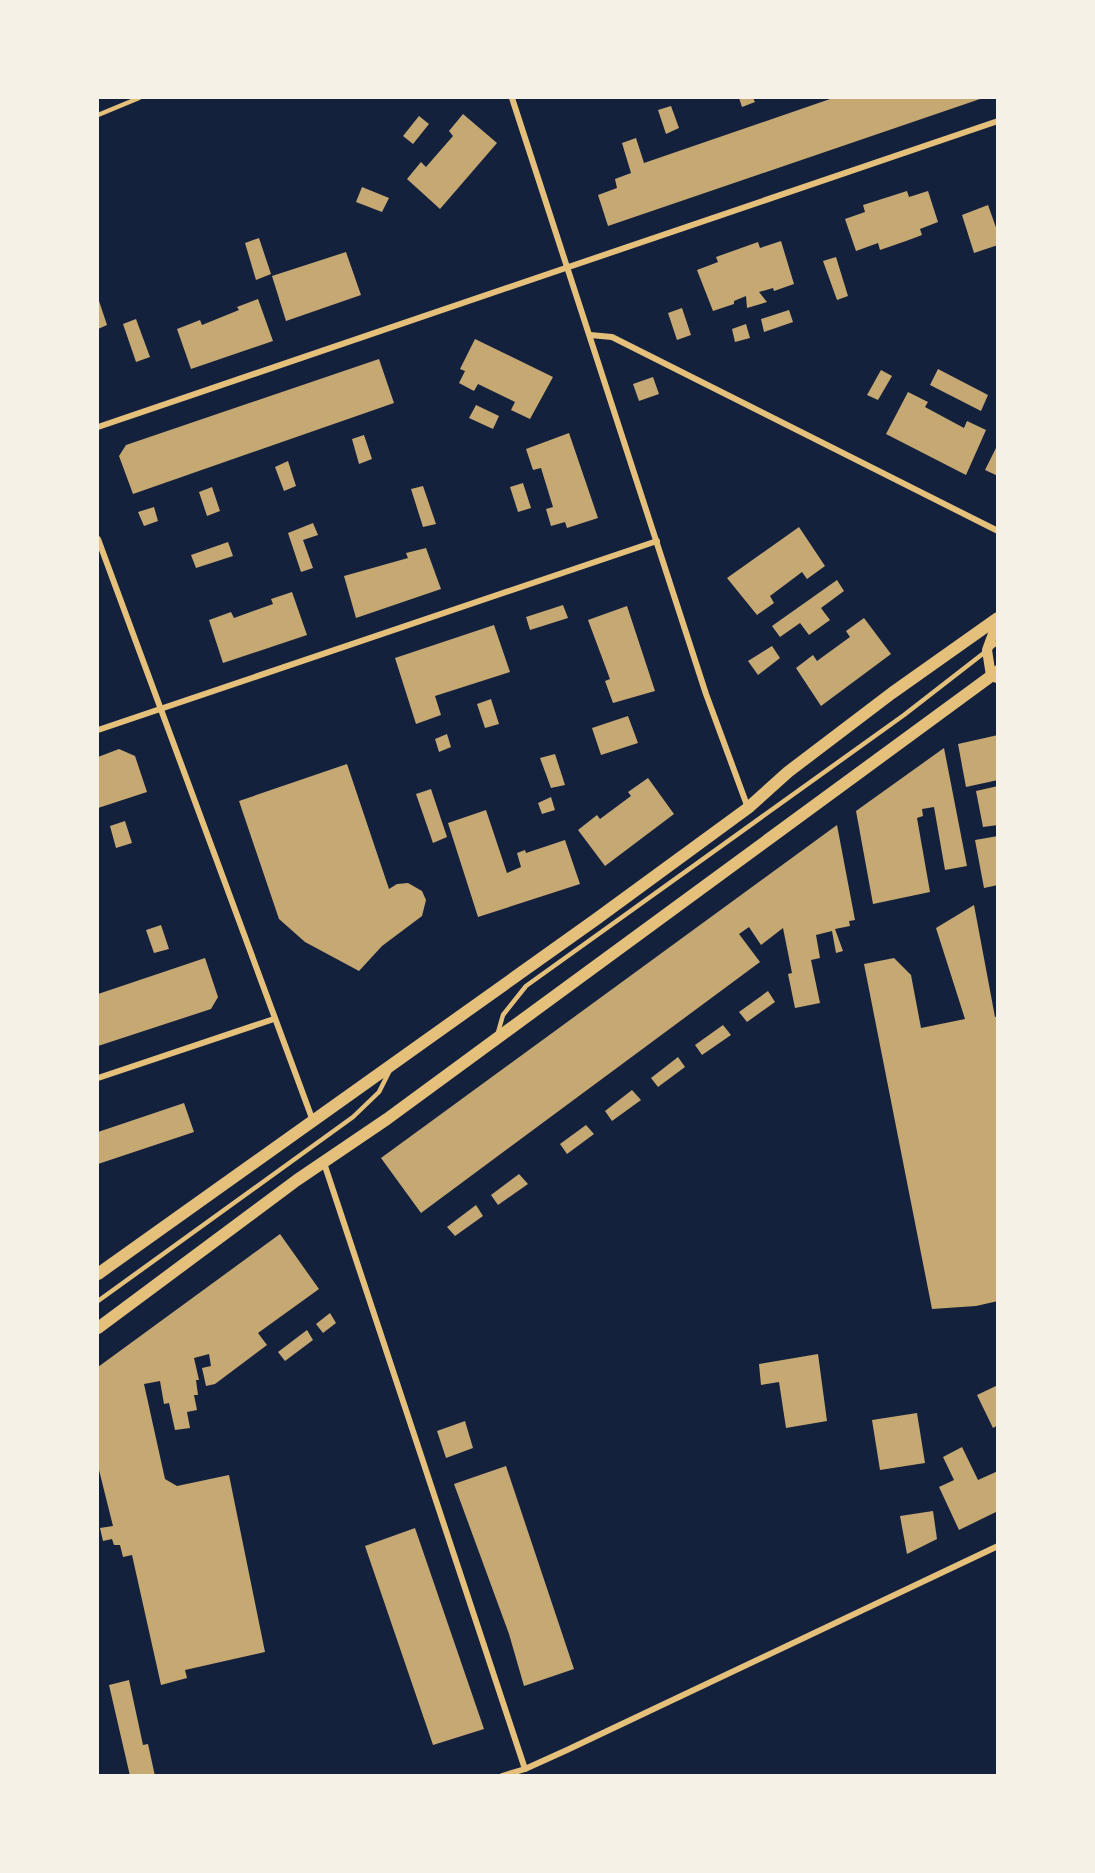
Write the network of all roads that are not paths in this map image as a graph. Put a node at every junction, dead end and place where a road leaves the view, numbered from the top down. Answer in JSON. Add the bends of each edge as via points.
{"nodes":[{"id":1,"x":139,"y":98,"type":"edge"},
{"id":2,"x":512,"y":98,"type":"edge"},
{"id":3,"x":98,"y":115,"type":"edge"},
{"id":4,"x":998,"y":121,"type":"edge"},
{"id":5,"x":569,"y":267,"type":"junction"},
{"id":6,"x":590,"y":334,"type":"junction"},
{"id":7,"x":98,"y":427,"type":"edge"},
{"id":8,"x":998,"y":531,"type":"edge"},
{"id":9,"x":98,"y":539,"type":"edge"},
{"id":10,"x":657,"y":541,"type":"junction"},
{"id":11,"x":998,"y":619,"type":"edge"},
{"id":12,"x":998,"y":642,"type":"edge"},
{"id":13,"x":987,"y":650,"type":"junction"},
{"id":14,"x":995,"y":675,"type":"edge"},
{"id":15,"x":161,"y":708,"type":"junction"},
{"id":16,"x":98,"y":730,"type":"edge"},
{"id":17,"x":748,"y":808,"type":"junction"},
{"id":18,"x":273,"y":1019,"type":"junction"},
{"id":19,"x":496,"y":1038,"type":"junction"},
{"id":20,"x":394,"y":1062,"type":"junction"},
{"id":21,"x":98,"y":1078,"type":"edge"},
{"id":22,"x":314,"y":1121,"type":"junction"},
{"id":23,"x":324,"y":1163,"type":"junction"},
{"id":24,"x":98,"y":1274,"type":"edge"},
{"id":25,"x":98,"y":1301,"type":"edge"},
{"id":26,"x":98,"y":1328,"type":"edge"},
{"id":27,"x":998,"y":1546,"type":"edge"},
{"id":28,"x":527,"y":1772,"type":"edge"},
{"id":29,"x":502,"y":1776,"type":"edge"}],
"edges":[{"from":1,"to":3,"type":"lane"},
{"from":2,"to":5,"type":"street"},
{"from":4,"to":5,"type":"street"},
{"from":5,"to":6,"type":"street"},
{"from":5,"to":7,"type":"street"},
{"from":6,"to":8,"type":"street","via":[[612,337]]},
{"from":6,"to":10,"type":"street"},
{"from":9,"to":15,"type":"street"},
{"from":10,"to":15,"type":"street"},
{"from":10,"to":17,"type":"street"},
{"from":11,"to":13,"type":"street"},
{"from":11,"to":17,"type":"main road","via":[[892,693],[788,772]]},
{"from":12,"to":13,"type":"lane"},
{"from":13,"to":14,"type":"street"},
{"from":13,"to":19,"type":"lane","via":[[904,715],[526,986],[503,1015]]},
{"from":14,"to":19,"type":"main road"},
{"from":15,"to":16,"type":"street"},
{"from":15,"to":18,"type":"street"},
{"from":17,"to":20,"type":"main road"},
{"from":18,"to":21,"type":"street"},
{"from":18,"to":22,"type":"street"},
{"from":19,"to":23,"type":"main road"},
{"from":20,"to":22,"type":"main road"},
{"from":20,"to":25,"type":"lane","via":[[379,1092],[353,1117]]},
{"from":22,"to":24,"type":"main road"},
{"from":23,"to":26,"type":"main road"},
{"from":23,"to":28,"type":"street"},
{"from":27,"to":28,"type":"street"},
{"from":28,"to":29,"type":"street"}]}
